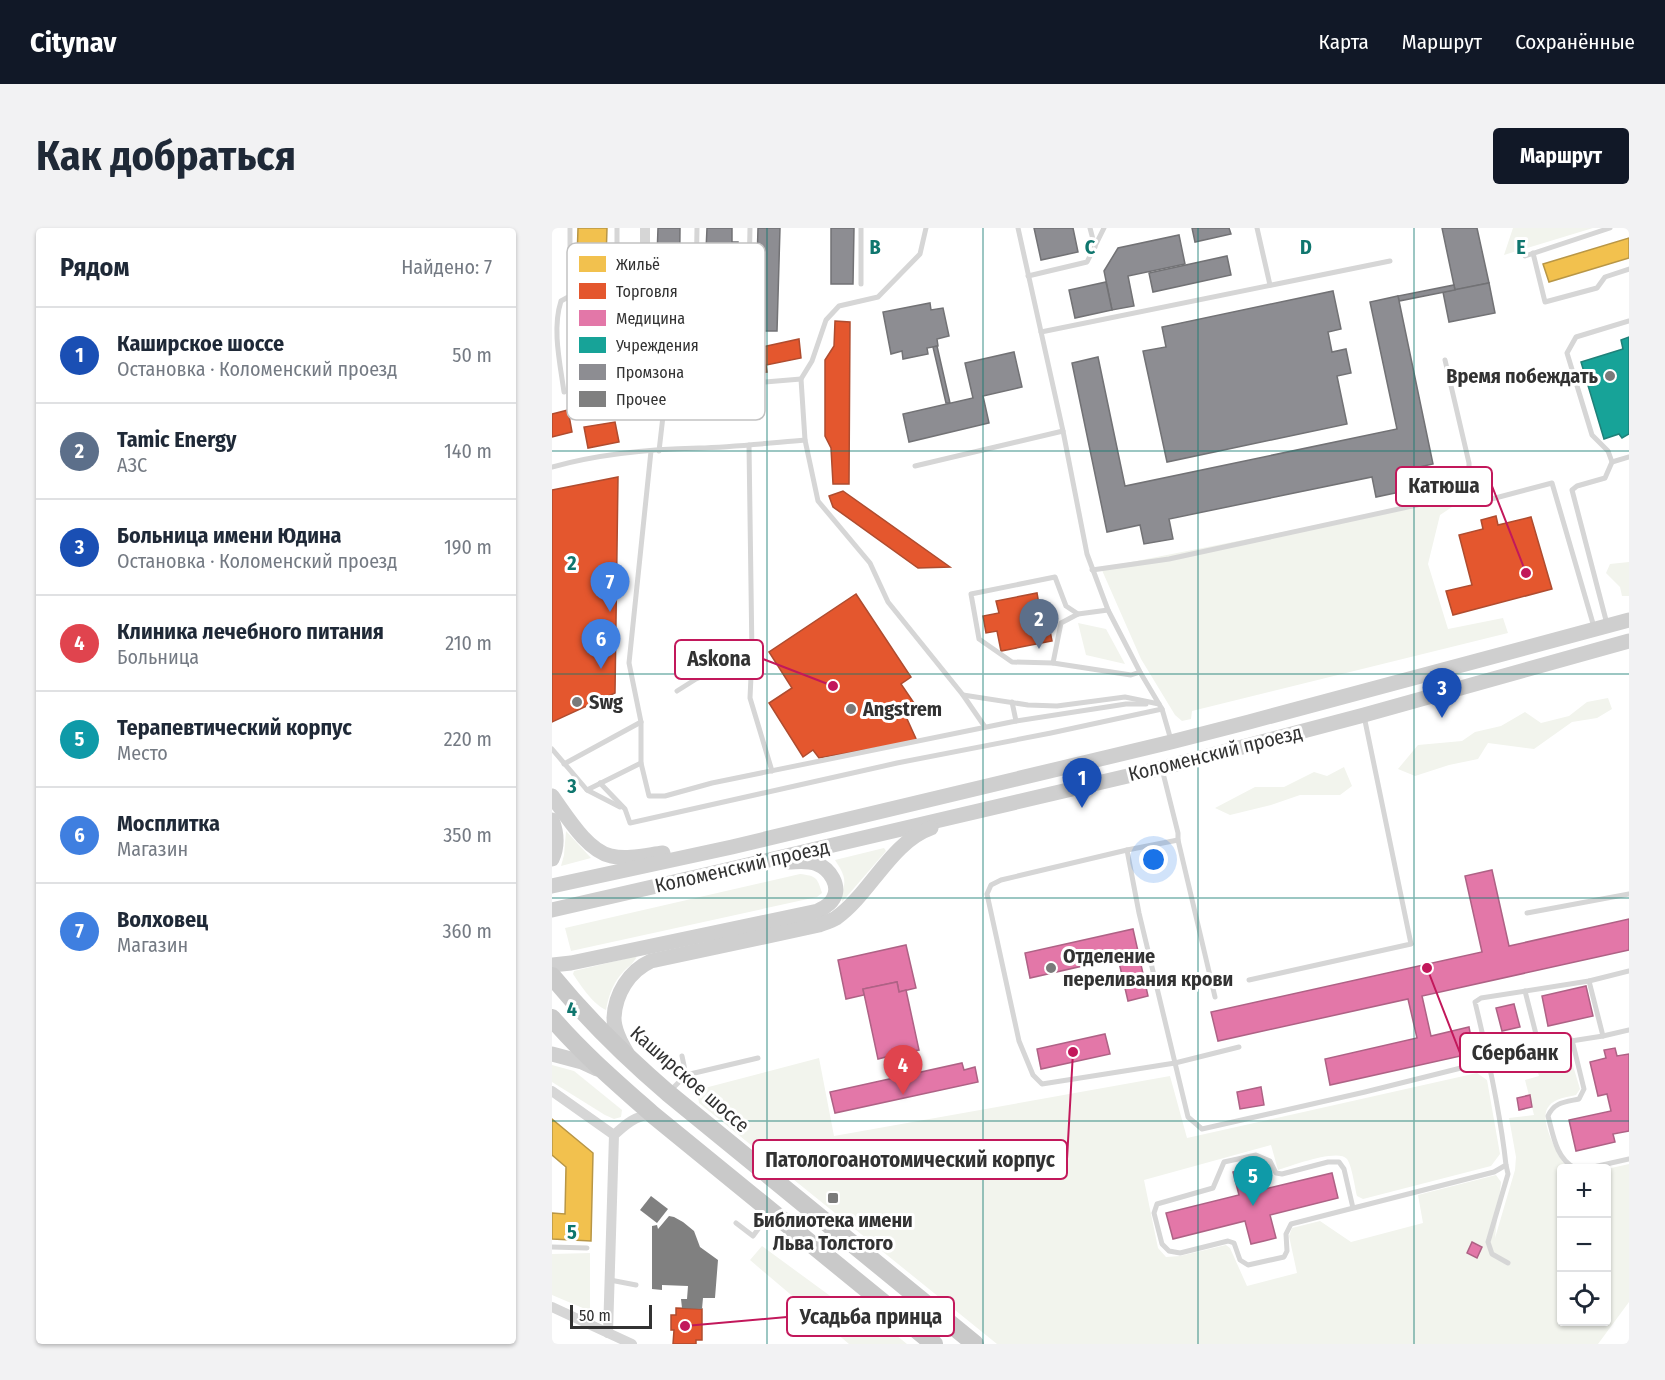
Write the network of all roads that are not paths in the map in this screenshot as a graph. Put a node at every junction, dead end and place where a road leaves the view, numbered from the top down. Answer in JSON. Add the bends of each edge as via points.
{"nodes":[{"id":1,"x":616,"y":228,"type":"edge"},
{"id":2,"x":697,"y":228,"type":"edge"},
{"id":3,"x":750,"y":228,"type":"edge"},
{"id":4,"x":861,"y":228,"type":"edge"},
{"id":5,"x":926,"y":228,"type":"edge"},
{"id":6,"x":1018,"y":228,"type":"edge"},
{"id":7,"x":1090,"y":228,"type":"edge"},
{"id":8,"x":1104,"y":228,"type":"edge"},
{"id":9,"x":1257,"y":228,"type":"edge"},
{"id":10,"x":1610,"y":228,"type":"edge"},
{"id":11,"x":616,"y":243,"type":"edge"},
{"id":12,"x":697,"y":243,"type":"edge"},
{"id":13,"x":750,"y":243,"type":"edge"},
{"id":14,"x":1095,"y":247,"type":"junction"},
{"id":15,"x":1533,"y":253,"type":"junction"},
{"id":16,"x":1525,"y":256,"type":"dead end"},
{"id":17,"x":1390,"y":261,"type":"dead end"},
{"id":18,"x":1629,"y":269,"type":"edge"},
{"id":19,"x":1028,"y":276,"type":"junction"},
{"id":20,"x":861,"y":284,"type":"dead end"},
{"id":21,"x":1270,"y":285,"type":"junction"},
{"id":22,"x":567,"y":298,"type":"edge"},
{"id":23,"x":1629,"y":321,"type":"edge"},
{"id":24,"x":1041,"y":332,"type":"junction"},
{"id":25,"x":1445,"y":360,"type":"dead end"},
{"id":26,"x":801,"y":379,"type":"junction"},
{"id":27,"x":765,"y":382,"type":"edge"},
{"id":28,"x":564,"y":392,"type":"dead end"},
{"id":29,"x":662,"y":420,"type":"edge"},
{"id":30,"x":1063,"y":431,"type":"junction"},
{"id":31,"x":805,"y":440,"type":"junction"},
{"id":32,"x":750,"y":445,"type":"junction"},
{"id":33,"x":659,"y":450,"type":"junction"},
{"id":34,"x":651,"y":451,"type":"junction"},
{"id":35,"x":1629,"y":457,"type":"edge"},
{"id":36,"x":1612,"y":462,"type":"junction"},
{"id":37,"x":915,"y":466,"type":"dead end"},
{"id":38,"x":552,"y":467,"type":"edge"},
{"id":39,"x":1484,"y":501,"type":"dead end"},
{"id":40,"x":1092,"y":570,"type":"junction"},
{"id":41,"x":1108,"y":610,"type":"junction"},
{"id":42,"x":1078,"y":614,"type":"junction"},
{"id":43,"x":1629,"y":620,"type":"edge"},
{"id":44,"x":1601,"y":627,"type":"junction"},
{"id":45,"x":1629,"y":641,"type":"edge"},
{"id":46,"x":752,"y":656,"type":"junction"},
{"id":47,"x":1053,"y":663,"type":"junction"},
{"id":48,"x":1140,"y":672,"type":"junction"},
{"id":49,"x":677,"y":691,"type":"dead end"},
{"id":50,"x":963,"y":694,"type":"junction"},
{"id":51,"x":1012,"y":702,"type":"junction"},
{"id":52,"x":1161,"y":706,"type":"junction"},
{"id":53,"x":1364,"y":715,"type":"junction"},
{"id":54,"x":1016,"y":721,"type":"junction"},
{"id":55,"x":641,"y":722,"type":"junction"},
{"id":56,"x":985,"y":727,"type":"junction"},
{"id":57,"x":1171,"y":742,"type":"junction"},
{"id":58,"x":552,"y":749,"type":"edge"},
{"id":59,"x":640,"y":763,"type":"junction"},
{"id":60,"x":564,"y":764,"type":"junction"},
{"id":61,"x":1162,"y":768,"type":"junction"},
{"id":62,"x":772,"y":771,"type":"junction"},
{"id":63,"x":600,"y":783,"type":"junction"},
{"id":64,"x":587,"y":790,"type":"junction"},
{"id":65,"x":552,"y":796,"type":"edge"},
{"id":66,"x":989,"y":808,"type":"junction"},
{"id":67,"x":625,"y":810,"type":"junction"},
{"id":68,"x":552,"y":819,"type":"edge"},
{"id":69,"x":1178,"y":840,"type":"junction"},
{"id":70,"x":732,"y":847,"type":"junction"},
{"id":71,"x":1126,"y":849,"type":"junction"},
{"id":72,"x":552,"y":859,"type":"edge"},
{"id":73,"x":764,"y":861,"type":"junction"},
{"id":74,"x":552,"y":886,"type":"edge"},
{"id":75,"x":1629,"y":894,"type":"edge"},
{"id":76,"x":552,"y":910,"type":"edge"},
{"id":77,"x":1527,"y":913,"type":"dead end"},
{"id":78,"x":552,"y":965,"type":"edge"},
{"id":79,"x":1629,"y":971,"type":"edge"},
{"id":80,"x":552,"y":976,"type":"edge"},
{"id":81,"x":1249,"y":980,"type":"dead end"},
{"id":82,"x":1589,"y":981,"type":"junction"},
{"id":83,"x":1525,"y":991,"type":"junction"},
{"id":84,"x":1215,"y":998,"type":"dead end"},
{"id":85,"x":552,"y":1018,"type":"edge"},
{"id":86,"x":1629,"y":1030,"type":"edge"},
{"id":87,"x":1603,"y":1036,"type":"junction"},
{"id":88,"x":1572,"y":1040,"type":"junction"},
{"id":89,"x":1539,"y":1046,"type":"junction"},
{"id":90,"x":1239,"y":1047,"type":"dead end"},
{"id":91,"x":552,"y":1054,"type":"edge"},
{"id":92,"x":682,"y":1056,"type":"dead end"},
{"id":93,"x":758,"y":1058,"type":"dead end"},
{"id":94,"x":1489,"y":1060,"type":"junction"},
{"id":95,"x":632,"y":1061,"type":"junction"},
{"id":96,"x":1175,"y":1063,"type":"junction"},
{"id":97,"x":686,"y":1075,"type":"junction"},
{"id":98,"x":612,"y":1078,"type":"junction"},
{"id":99,"x":552,"y":1091,"type":"edge"},
{"id":100,"x":668,"y":1093,"type":"junction"},
{"id":101,"x":652,"y":1114,"type":"junction"},
{"id":102,"x":614,"y":1135,"type":"junction"},
{"id":103,"x":1629,"y":1159,"type":"edge"},
{"id":104,"x":1567,"y":1164,"type":"edge"},
{"id":105,"x":1607,"y":1164,"type":"edge"},
{"id":106,"x":1506,"y":1165,"type":"junction"},
{"id":107,"x":1353,"y":1208,"type":"junction"},
{"id":108,"x":771,"y":1212,"type":"junction"},
{"id":109,"x":735,"y":1223,"type":"dead end"},
{"id":110,"x":552,"y":1247,"type":"edge"},
{"id":111,"x":587,"y":1248,"type":"dead end"},
{"id":112,"x":1508,"y":1263,"type":"dead end"},
{"id":113,"x":610,"y":1280,"type":"junction"},
{"id":114,"x":636,"y":1285,"type":"dead end"},
{"id":115,"x":552,"y":1307,"type":"edge"},
{"id":116,"x":608,"y":1333,"type":"junction"},
{"id":117,"x":632,"y":1344,"type":"edge"},
{"id":118,"x":934,"y":1344,"type":"edge"},
{"id":119,"x":975,"y":1344,"type":"edge"}],
"edges":[{"from":1,"to":11,"type":"lane"},
{"from":2,"to":12,"type":"lane"},
{"from":3,"to":13,"type":"lane"},
{"from":4,"to":20,"type":"lane"},
{"from":5,"to":26,"type":"lane","via":[[920,254],[878,297],[839,306],[825,320],[812,361]]},
{"from":6,"to":19,"type":"lane"},
{"from":7,"to":14,"type":"lane"},
{"from":8,"to":14,"type":"lane"},
{"from":9,"to":21,"type":"lane"},
{"from":10,"to":15,"type":"lane"},
{"from":14,"to":19,"type":"lane","via":[[1087,262]]},
{"from":15,"to":16,"type":"lane"},
{"from":15,"to":18,"type":"lane","via":[[1545,302],[1597,288],[1605,277]]},
{"from":17,"to":21,"type":"lane"},
{"from":19,"to":24,"type":"lane"},
{"from":21,"to":24,"type":"lane"},
{"from":22,"to":28,"type":"lane","via":[[561,301],[558,311],[557,346]]},
{"from":23,"to":36,"type":"lane","via":[[1576,337],[1567,354],[1592,435],[1608,451]]},
{"from":24,"to":30,"type":"lane"},
{"from":25,"to":40,"type":"lane","via":[[1469,463],[1468,485],[1463,495],[1169,559]]},
{"from":26,"to":27,"type":"lane"},
{"from":26,"to":31,"type":"lane"},
{"from":29,"to":33,"type":"lane"},
{"from":30,"to":37,"type":"lane"},
{"from":30,"to":40,"type":"lane"},
{"from":31,"to":32,"type":"lane"},
{"from":31,"to":50,"type":"lane","via":[[818,501],[870,563],[888,602]]},
{"from":32,"to":33,"type":"lane"},
{"from":32,"to":46,"type":"lane"},
{"from":33,"to":34,"type":"lane"},
{"from":34,"to":38,"type":"lane"},
{"from":34,"to":55,"type":"lane","via":[[629,663]]},
{"from":35,"to":36,"type":"lane"},
{"from":36,"to":44,"type":"lane","via":[[1605,478],[1572,490]]},
{"from":39,"to":44,"type":"lane","via":[[1552,483]]},
{"from":40,"to":41,"type":"lane"},
{"from":41,"to":42,"type":"lane"},
{"from":41,"to":48,"type":"lane"},
{"from":42,"to":47,"type":"lane","via":[[1061,623]]},
{"from":42,"to":47,"type":"lane","via":[[1066,606],[1055,577],[970,594],[979,639],[1012,662]]},
{"from":43,"to":44,"type":"main road","name":"Коломенский проезд"},
{"from":44,"to":57,"type":"main road","name":"Коломенский проезд"},
{"from":45,"to":53,"type":"main road","name":"Коломенский проезд"},
{"from":46,"to":49,"type":"lane"},
{"from":46,"to":62,"type":"lane","via":[[750,698]]},
{"from":47,"to":48,"type":"lane","via":[[1131,675]]},
{"from":48,"to":52,"type":"lane"},
{"from":50,"to":51,"type":"lane"},
{"from":50,"to":56,"type":"lane"},
{"from":51,"to":52,"type":"lane","via":[[1057,706],[1125,697]]},
{"from":51,"to":54,"type":"lane"},
{"from":52,"to":54,"type":"lane","via":[[1126,704]]},
{"from":52,"to":57,"type":"lane"},
{"from":52,"to":67,"type":"lane","via":[[630,823]]},
{"from":53,"to":61,"type":"main road","name":"Коломенский проезд"},
{"from":53,"to":81,"type":"lane","via":[[1411,944]]},
{"from":54,"to":56,"type":"lane"},
{"from":55,"to":59,"type":"lane"},
{"from":55,"to":60,"type":"lane"},
{"from":56,"to":62,"type":"lane"},
{"from":57,"to":70,"type":"main road","name":"Коломенский проезд"},
{"from":58,"to":60,"type":"lane"},
{"from":59,"to":62,"type":"lane","via":[[649,796]]},
{"from":59,"to":63,"type":"lane"},
{"from":60,"to":64,"type":"lane"},
{"from":61,"to":66,"type":"main road","name":"Коломенский проезд"},
{"from":61,"to":69,"type":"lane"},
{"from":63,"to":64,"type":"lane"},
{"from":63,"to":67,"type":"lane"},
{"from":64,"to":67,"type":"lane"},
{"from":65,"to":70,"type":"main road","via":[[582,836],[610,856]]},
{"from":66,"to":73,"type":"main road","name":"Коломенский проезд"},
{"from":66,"to":95,"type":"main road","via":[[912,838],[834,919],[651,961],[637,969],[619,994],[614,1018],[620,1041]]},
{"from":68,"to":72,"type":"main road","via":[[556,832]]},
{"from":69,"to":71,"type":"lane"},
{"from":69,"to":84,"type":"lane"},
{"from":70,"to":74,"type":"main road","name":"Коломенский проезд"},
{"from":71,"to":96,"type":"lane"},
{"from":71,"to":96,"type":"lane","via":[[991,885],[987,894],[1019,1041],[1033,1076],[1042,1084]]},
{"from":73,"to":76,"type":"main road","name":"Коломенский проезд"},
{"from":73,"to":78,"type":"main road","via":[[814,862],[832,876],[834,899],[818,911]]},
{"from":75,"to":77,"type":"lane"},
{"from":79,"to":82,"type":"lane"},
{"from":80,"to":95,"type":"main road","name":"Каширское шоссе"},
{"from":82,"to":83,"type":"lane"},
{"from":82,"to":87,"type":"lane"},
{"from":83,"to":89,"type":"lane"},
{"from":83,"to":94,"type":"lane","via":[[1475,1002]]},
{"from":85,"to":98,"type":"main road"},
{"from":86,"to":87,"type":"lane"},
{"from":87,"to":88,"type":"lane"},
{"from":88,"to":89,"type":"lane"},
{"from":88,"to":104,"type":"lane","via":[[1584,1089],[1579,1098],[1559,1103],[1548,1116],[1556,1146]]},
{"from":89,"to":94,"type":"lane"},
{"from":90,"to":96,"type":"lane"},
{"from":91,"to":98,"type":"main road","via":[[582,1062]]},
{"from":92,"to":97,"type":"lane"},
{"from":93,"to":97,"type":"lane"},
{"from":94,"to":96,"type":"lane","via":[[1202,1129],[1188,1117]]},
{"from":94,"to":106,"type":"lane"},
{"from":95,"to":100,"type":"main road","name":"Каширское шоссе"},
{"from":97,"to":100,"type":"lane"},
{"from":98,"to":101,"type":"main road"},
{"from":99,"to":102,"type":"street"},
{"from":100,"to":119,"type":"main road","name":"Каширское шоссе"},
{"from":101,"to":102,"type":"street","via":[[630,1120]]},
{"from":101,"to":108,"type":"main road"},
{"from":102,"to":113,"type":"street"},
{"from":103,"to":105,"type":"lane"},
{"from":106,"to":107,"type":"lane","via":[[1494,1172]]},
{"from":106,"to":112,"type":"lane","via":[[1508,1174],[1488,1242],[1492,1254]]},
{"from":107,"to":107,"type":"lane","via":[[1291,1224],[1284,1257],[1248,1265],[1240,1260],[1234,1243],[1228,1240],[1180,1253],[1169,1251],[1162,1244],[1154,1214],[1157,1204],[1213,1188],[1224,1162],[1256,1155],[1270,1161],[1275,1173],[1282,1174],[1339,1162]]},
{"from":108,"to":109,"type":"lane","via":[[753,1236]]},
{"from":108,"to":118,"type":"main road"},
{"from":110,"to":111,"type":"lane"},
{"from":113,"to":114,"type":"lane"},
{"from":113,"to":116,"type":"street"},
{"from":115,"to":116,"type":"street"},
{"from":116,"to":117,"type":"street"}]}
